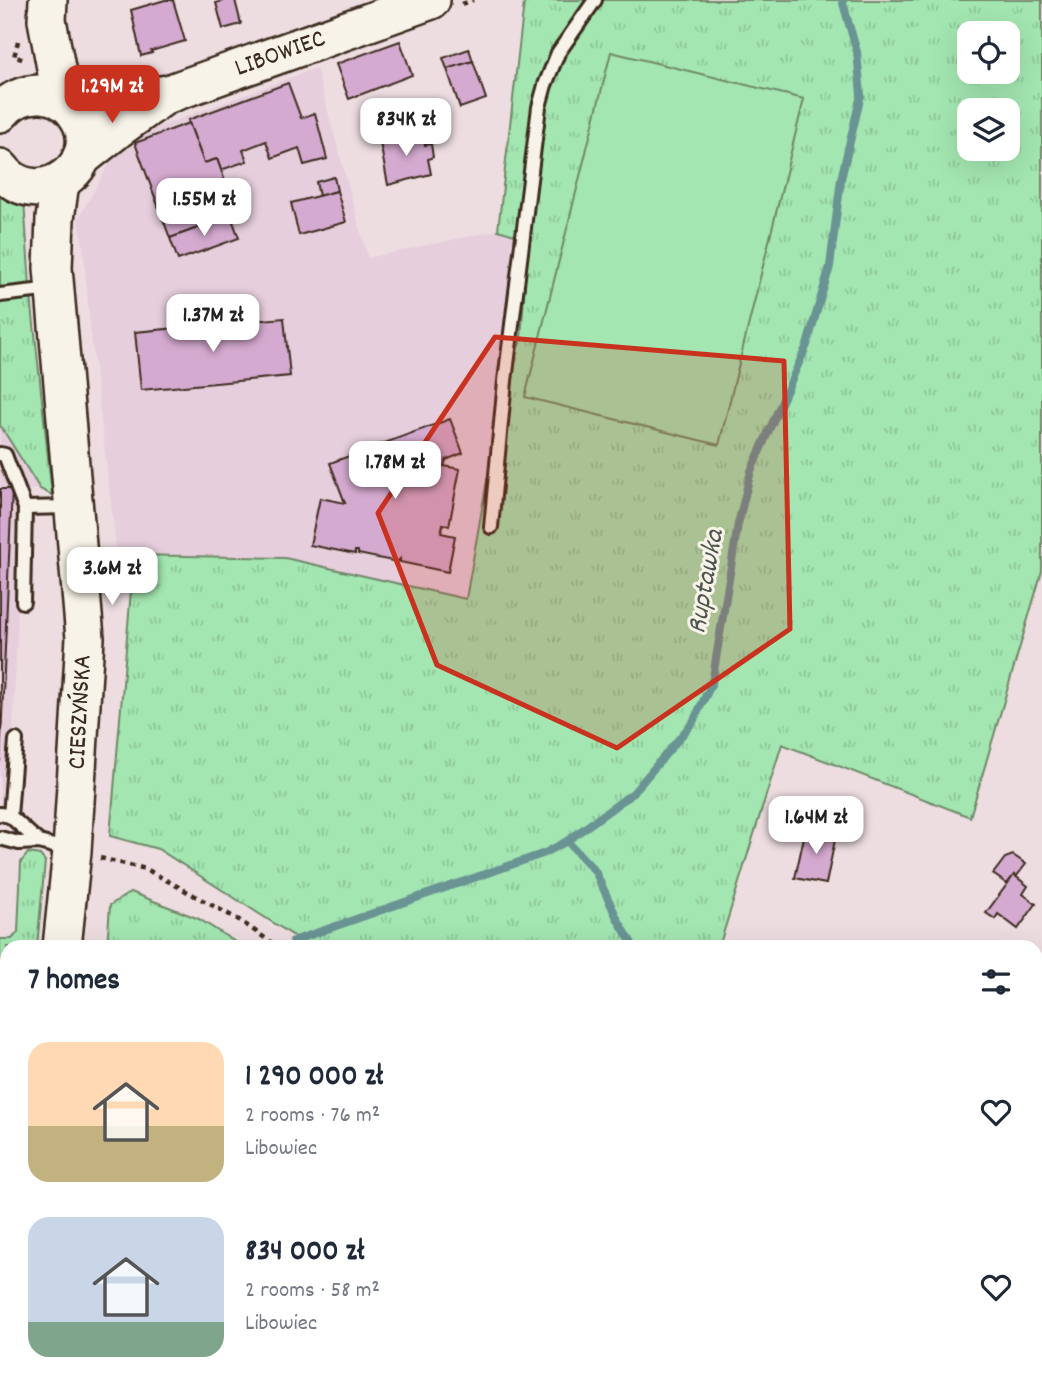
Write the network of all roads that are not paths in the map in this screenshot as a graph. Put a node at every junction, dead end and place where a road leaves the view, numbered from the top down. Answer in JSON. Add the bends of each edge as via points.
{"nodes":[{"id":1,"x":431,"y":0,"type":"edge"},
{"id":2,"x":595,"y":0,"type":"edge"},
{"id":3,"x":48,"y":10,"type":"edge"},
{"id":4,"x":168,"y":94,"type":"junction"},
{"id":5,"x":13,"y":104,"type":"edge"},
{"id":6,"x":66,"y":104,"type":"junction"},
{"id":7,"x":71,"y":170,"type":"junction"},
{"id":8,"x":10,"y":176,"type":"edge"},
{"id":9,"x":54,"y":279,"type":"junction"},
{"id":10,"x":0,"y":295,"type":"edge"},
{"id":11,"x":0,"y":454,"type":"edge"},
{"id":12,"x":75,"y":507,"type":"junction"},
{"id":13,"x":25,"y":508,"type":"junction"},
{"id":14,"x":491,"y":527,"type":"dead end"},
{"id":15,"x":23,"y":602,"type":"dead end"},
{"id":16,"x":16,"y":740,"type":"dead end"},
{"id":17,"x":5,"y":815,"type":"edge"},
{"id":18,"x":0,"y":838,"type":"edge"},
{"id":19,"x":56,"y":846,"type":"junction"},
{"id":20,"x":62,"y":940,"type":"edge"}],
"edges":[{"from":1,"to":4,"type":"main road","name":"LIBOWIEC"},
{"from":2,"to":14,"type":"lane","via":[[558,53],[539,107]]},
{"from":3,"to":5,"type":"main road"},
{"from":3,"to":6,"type":"main road"},
{"from":4,"to":6,"type":"main road","name":"LIBOWIEC"},
{"from":4,"to":7,"type":"main road","name":"LIBOWIEC","via":[[118,128]]},
{"from":5,"to":6,"type":"main road","name":"LIBOWIEC","via":[[51,95]]},
{"from":6,"to":7,"type":"main road","name":"CIESZYŃSKA","via":[[83,126],[85,137]]},
{"from":7,"to":8,"type":"main road","via":[[44,187]]},
{"from":7,"to":9,"type":"main road","name":"CIESZYŃSKA","via":[[55,219]]},
{"from":8,"to":9,"type":"main road","name":"CIESZYŃSKA","via":[[30,200]]},
{"from":9,"to":10,"type":"lane"},
{"from":9,"to":12,"type":"main road","name":"CIESZYŃSKA"},
{"from":11,"to":13,"type":"lane","via":[[5,454]]},
{"from":12,"to":13,"type":"lane"},
{"from":12,"to":19,"type":"main road","name":"CIESZYŃSKA","via":[[85,638]]},
{"from":13,"to":15,"type":"lane"},
{"from":16,"to":17,"type":"lane"},
{"from":17,"to":19,"type":"lane"},
{"from":18,"to":19,"type":"lane"},
{"from":19,"to":20,"type":"main road","name":"CIESZYŃSKA"}]}
